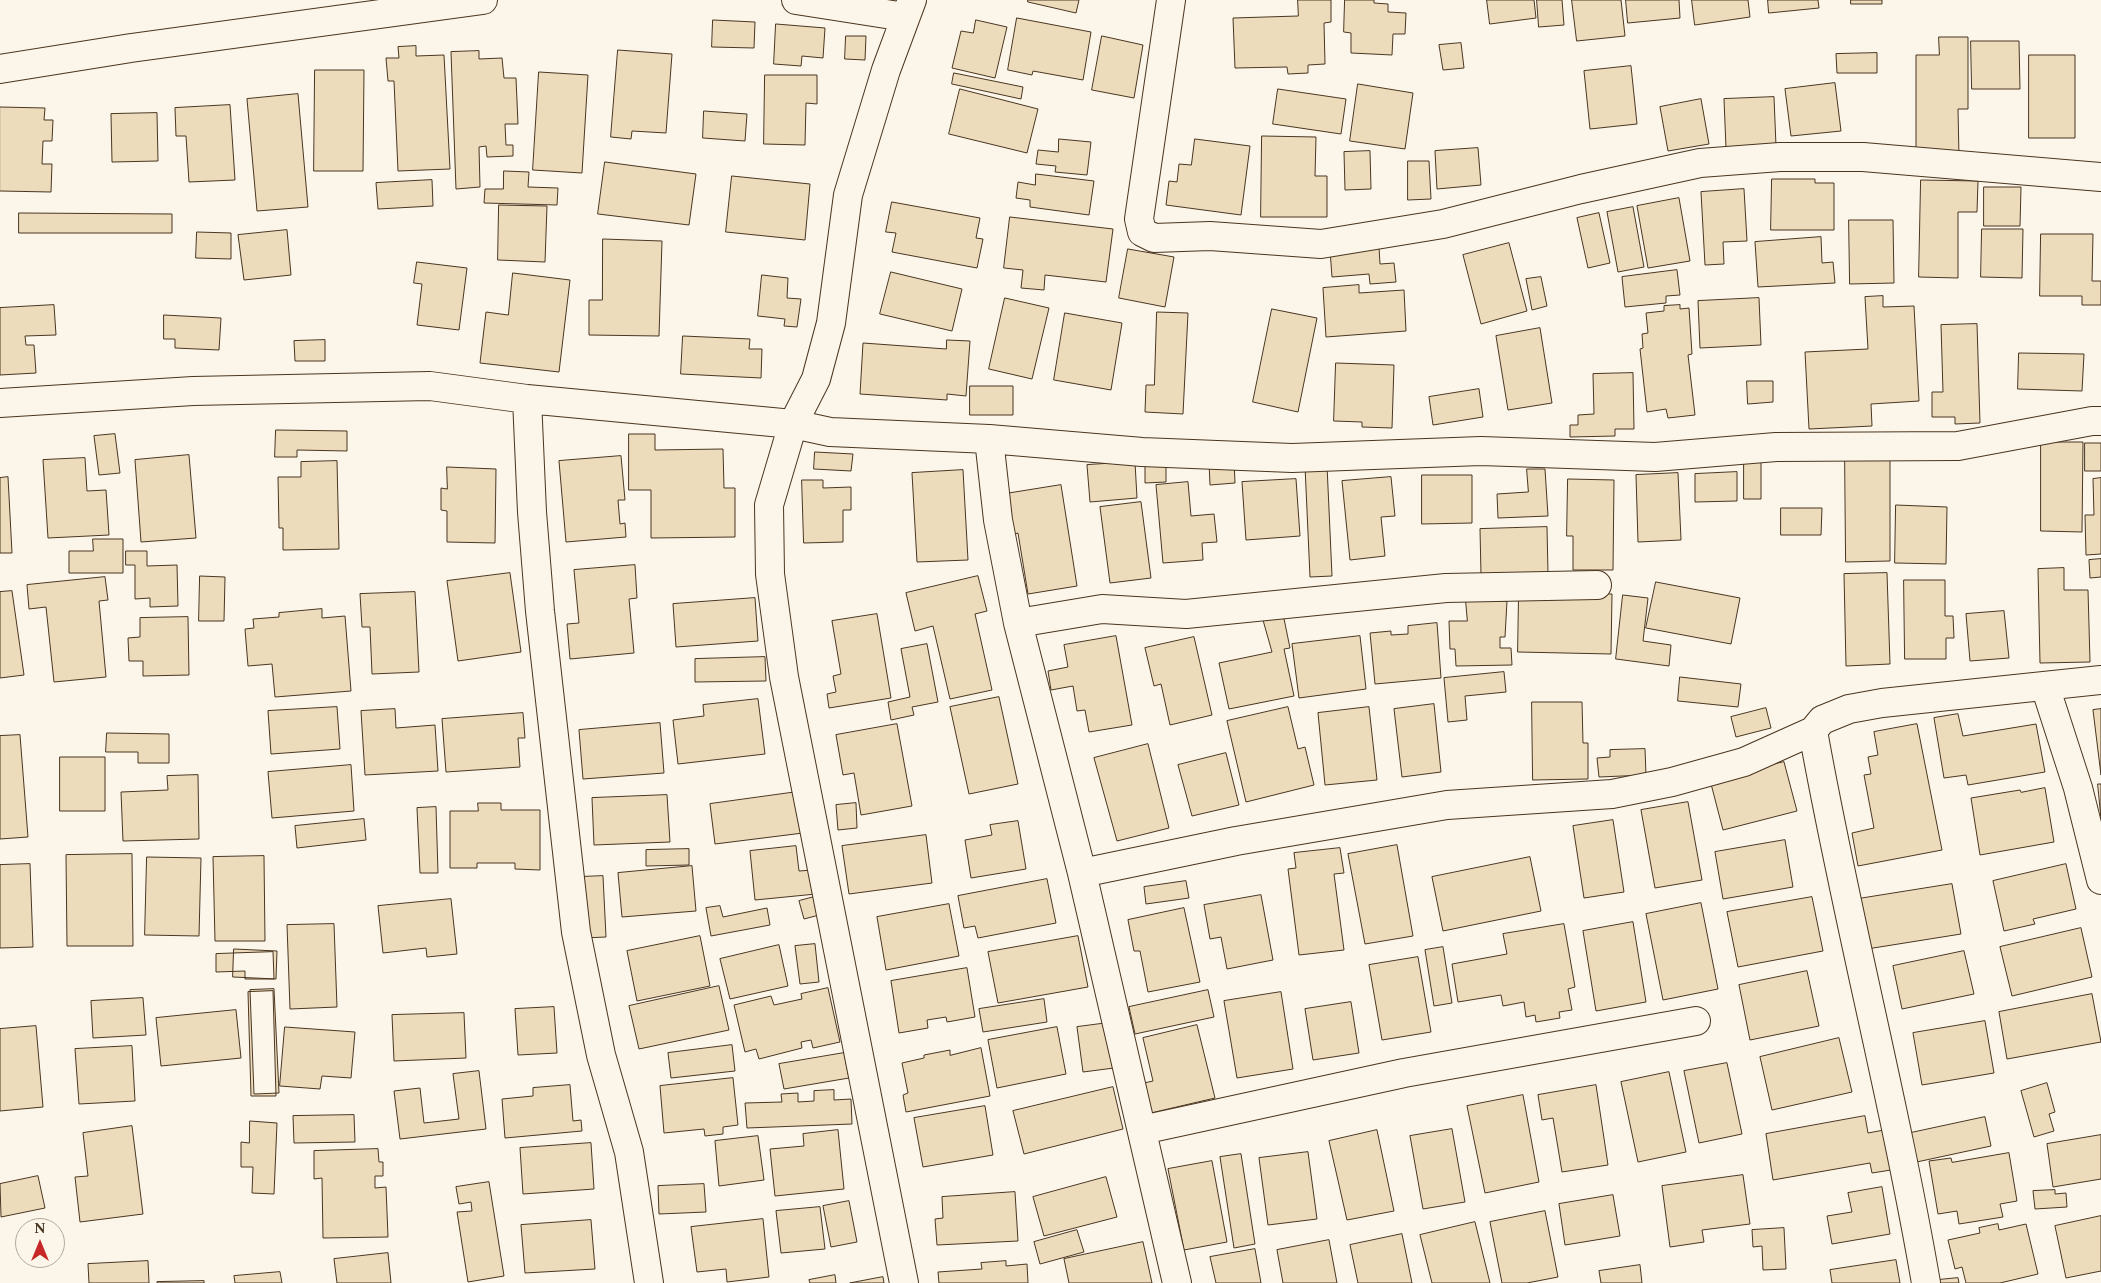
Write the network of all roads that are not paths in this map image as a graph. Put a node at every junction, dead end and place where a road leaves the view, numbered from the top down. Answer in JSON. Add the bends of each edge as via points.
{"nodes":[{"id":1,"x":483,"y":0,"type":"edge"},
{"id":2,"x":796,"y":0,"type":"edge"},
{"id":3,"x":1171,"y":0,"type":"edge"},
{"id":4,"x":908,"y":8,"type":"edge"},
{"id":5,"x":0,"y":69,"type":"edge"},
{"id":6,"x":2101,"y":177,"type":"edge"},
{"id":7,"x":527,"y":399,"type":"junction"},
{"id":8,"x":0,"y":402,"type":"edge"},
{"id":9,"x":2101,"y":421,"type":"edge"},
{"id":10,"x":793,"y":424,"type":"junction"},
{"id":11,"x":989,"y":439,"type":"junction"},
{"id":12,"x":1598,"y":585,"type":"dead end"},
{"id":13,"x":1018,"y":623,"type":"junction"},
{"id":14,"x":2101,"y":680,"type":"edge"},
{"id":15,"x":2045,"y":686,"type":"junction"},
{"id":16,"x":1813,"y":731,"type":"junction"},
{"id":17,"x":1082,"y":873,"type":"junction"},
{"id":18,"x":2101,"y":880,"type":"edge"},
{"id":19,"x":1696,"y":1021,"type":"dead end"},
{"id":20,"x":1142,"y":1130,"type":"junction"},
{"id":21,"x":648,"y":1283,"type":"edge"},
{"id":22,"x":904,"y":1283,"type":"edge"},
{"id":23,"x":1177,"y":1283,"type":"edge"},
{"id":24,"x":1926,"y":1283,"type":"edge"}],
"edges":[{"from":1,"to":5,"type":"street"},
{"from":2,"to":4,"type":"street"},
{"from":3,"to":6,"type":"street","via":[[1139,219],[1142,232],[1154,238],[1210,236],[1321,244],[1443,224],[1700,163],[1780,157],[1863,158]]},
{"from":4,"to":10,"type":"street","via":[[848,195],[831,323],[816,379]]},
{"from":7,"to":8,"type":"street","via":[[430,386],[193,391]]},
{"from":7,"to":10,"type":"street"},
{"from":7,"to":21,"type":"street","via":[[540,611],[576,932],[601,1055],[629,1152]]},
{"from":9,"to":11,"type":"street","via":[[2092,420],[1958,446],[1776,447],[1655,457],[1481,451],[1292,458],[1142,452]]},
{"from":10,"to":11,"type":"street","via":[[830,432]]},
{"from":10,"to":22,"type":"street","via":[[769,505],[770,574],[784,677],[814,841]]},
{"from":11,"to":13,"type":"street","via":[[998,520]]},
{"from":12,"to":13,"type":"street","via":[[1446,588],[1186,614],[1102,610]]},
{"from":13,"to":17,"type":"street"},
{"from":14,"to":15,"type":"street"},
{"from":15,"to":16,"type":"street","via":[[1857,708],[1822,720]]},
{"from":15,"to":18,"type":"street","via":[[2078,788]]},
{"from":16,"to":17,"type":"street","via":[[1744,762],[1612,794],[1447,805],[1236,841]]},
{"from":16,"to":24,"type":"street","via":[[1828,818],[1912,1200]]},
{"from":17,"to":20,"type":"street"},
{"from":19,"to":20,"type":"street","via":[[1404,1073]]},
{"from":20,"to":23,"type":"street"}]}
